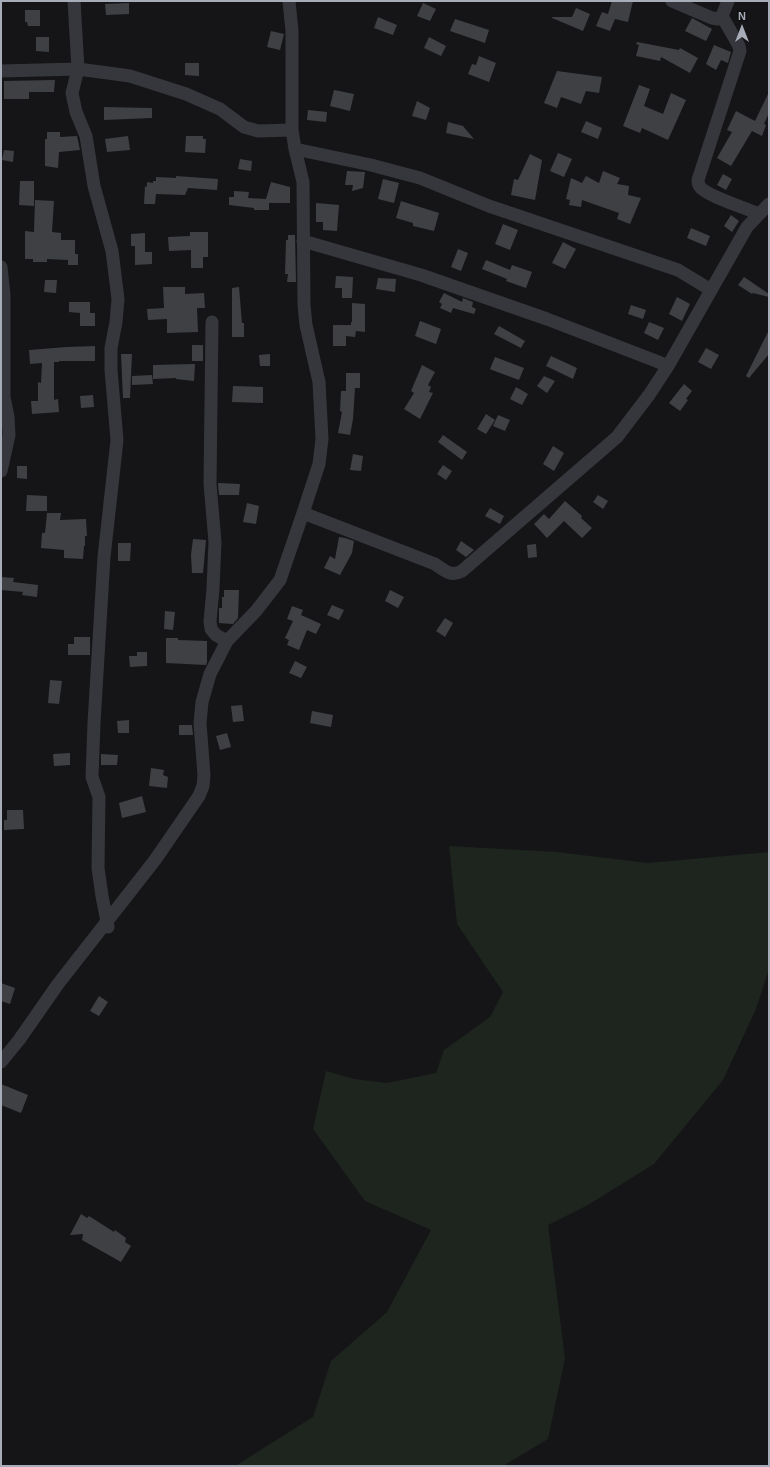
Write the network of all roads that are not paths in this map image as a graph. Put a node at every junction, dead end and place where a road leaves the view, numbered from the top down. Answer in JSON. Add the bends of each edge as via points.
{"nodes":[{"id":1,"x":74,"y":1,"type":"edge"},
{"id":2,"x":289,"y":1,"type":"edge"},
{"id":3,"x":672,"y":1,"type":"edge"},
{"id":4,"x":728,"y":1,"type":"edge"},
{"id":5,"x":722,"y":16,"type":"junction"},
{"id":6,"x":78,"y":69,"type":"junction"},
{"id":7,"x":1,"y":71,"type":"edge"},
{"id":8,"x":292,"y":130,"type":"junction"},
{"id":9,"x":295,"y":149,"type":"junction"},
{"id":10,"x":769,"y":204,"type":"edge"},
{"id":11,"x":759,"y":214,"type":"junction"},
{"id":12,"x":303,"y":241,"type":"junction"},
{"id":13,"x":1,"y":267,"type":"edge"},
{"id":14,"x":711,"y":290,"type":"junction"},
{"id":15,"x":212,"y":322,"type":"dead end"},
{"id":16,"x":668,"y":366,"type":"junction"},
{"id":17,"x":1,"y":471,"type":"edge"},
{"id":18,"x":303,"y":513,"type":"junction"},
{"id":19,"x":227,"y":641,"type":"junction"},
{"id":20,"x":108,"y":926,"type":"junction"},
{"id":21,"x":1,"y":1062,"type":"edge"}],
"edges":[{"from":1,"to":6,"type":"street"},
{"from":2,"to":8,"type":"street","via":[[292,31]]},
{"from":3,"to":5,"type":"street","via":[[712,18],[718,19]]},
{"from":4,"to":5,"type":"street"},
{"from":5,"to":11,"type":"street","via":[[740,51],[698,183],[710,194]]},
{"from":6,"to":7,"type":"street"},
{"from":6,"to":8,"type":"street","via":[[130,76],[186,94],[220,109],[244,127],[258,131]]},
{"from":6,"to":20,"type":"street","via":[[72,93],[76,112],[86,136],[94,186],[112,251],[118,299],[111,348],[117,440],[104,557],[92,777],[99,797],[98,868]]},
{"from":8,"to":9,"type":"street"},
{"from":9,"to":12,"type":"street","via":[[303,182]]},
{"from":9,"to":14,"type":"street","via":[[420,178],[489,206],[678,270]]},
{"from":10,"to":11,"type":"street"},
{"from":11,"to":14,"type":"street","via":[[747,227]]},
{"from":12,"to":16,"type":"street","via":[[421,275],[547,319]]},
{"from":12,"to":18,"type":"street","via":[[304,305],[319,382],[322,439],[319,464]]},
{"from":13,"to":17,"type":"street","via":[[4,296],[4,397],[9,435]]},
{"from":14,"to":16,"type":"street"},
{"from":15,"to":19,"type":"street","via":[[210,484],[215,542],[210,621],[211,629],[216,635]]},
{"from":16,"to":18,"type":"street","via":[[617,437],[456,574]]},
{"from":18,"to":19,"type":"street","via":[[280,580],[256,611]]},
{"from":19,"to":20,"type":"street","via":[[210,674],[202,702],[200,723],[204,775],[199,796]]},
{"from":20,"to":21,"type":"street","via":[[58,984]]}]}
